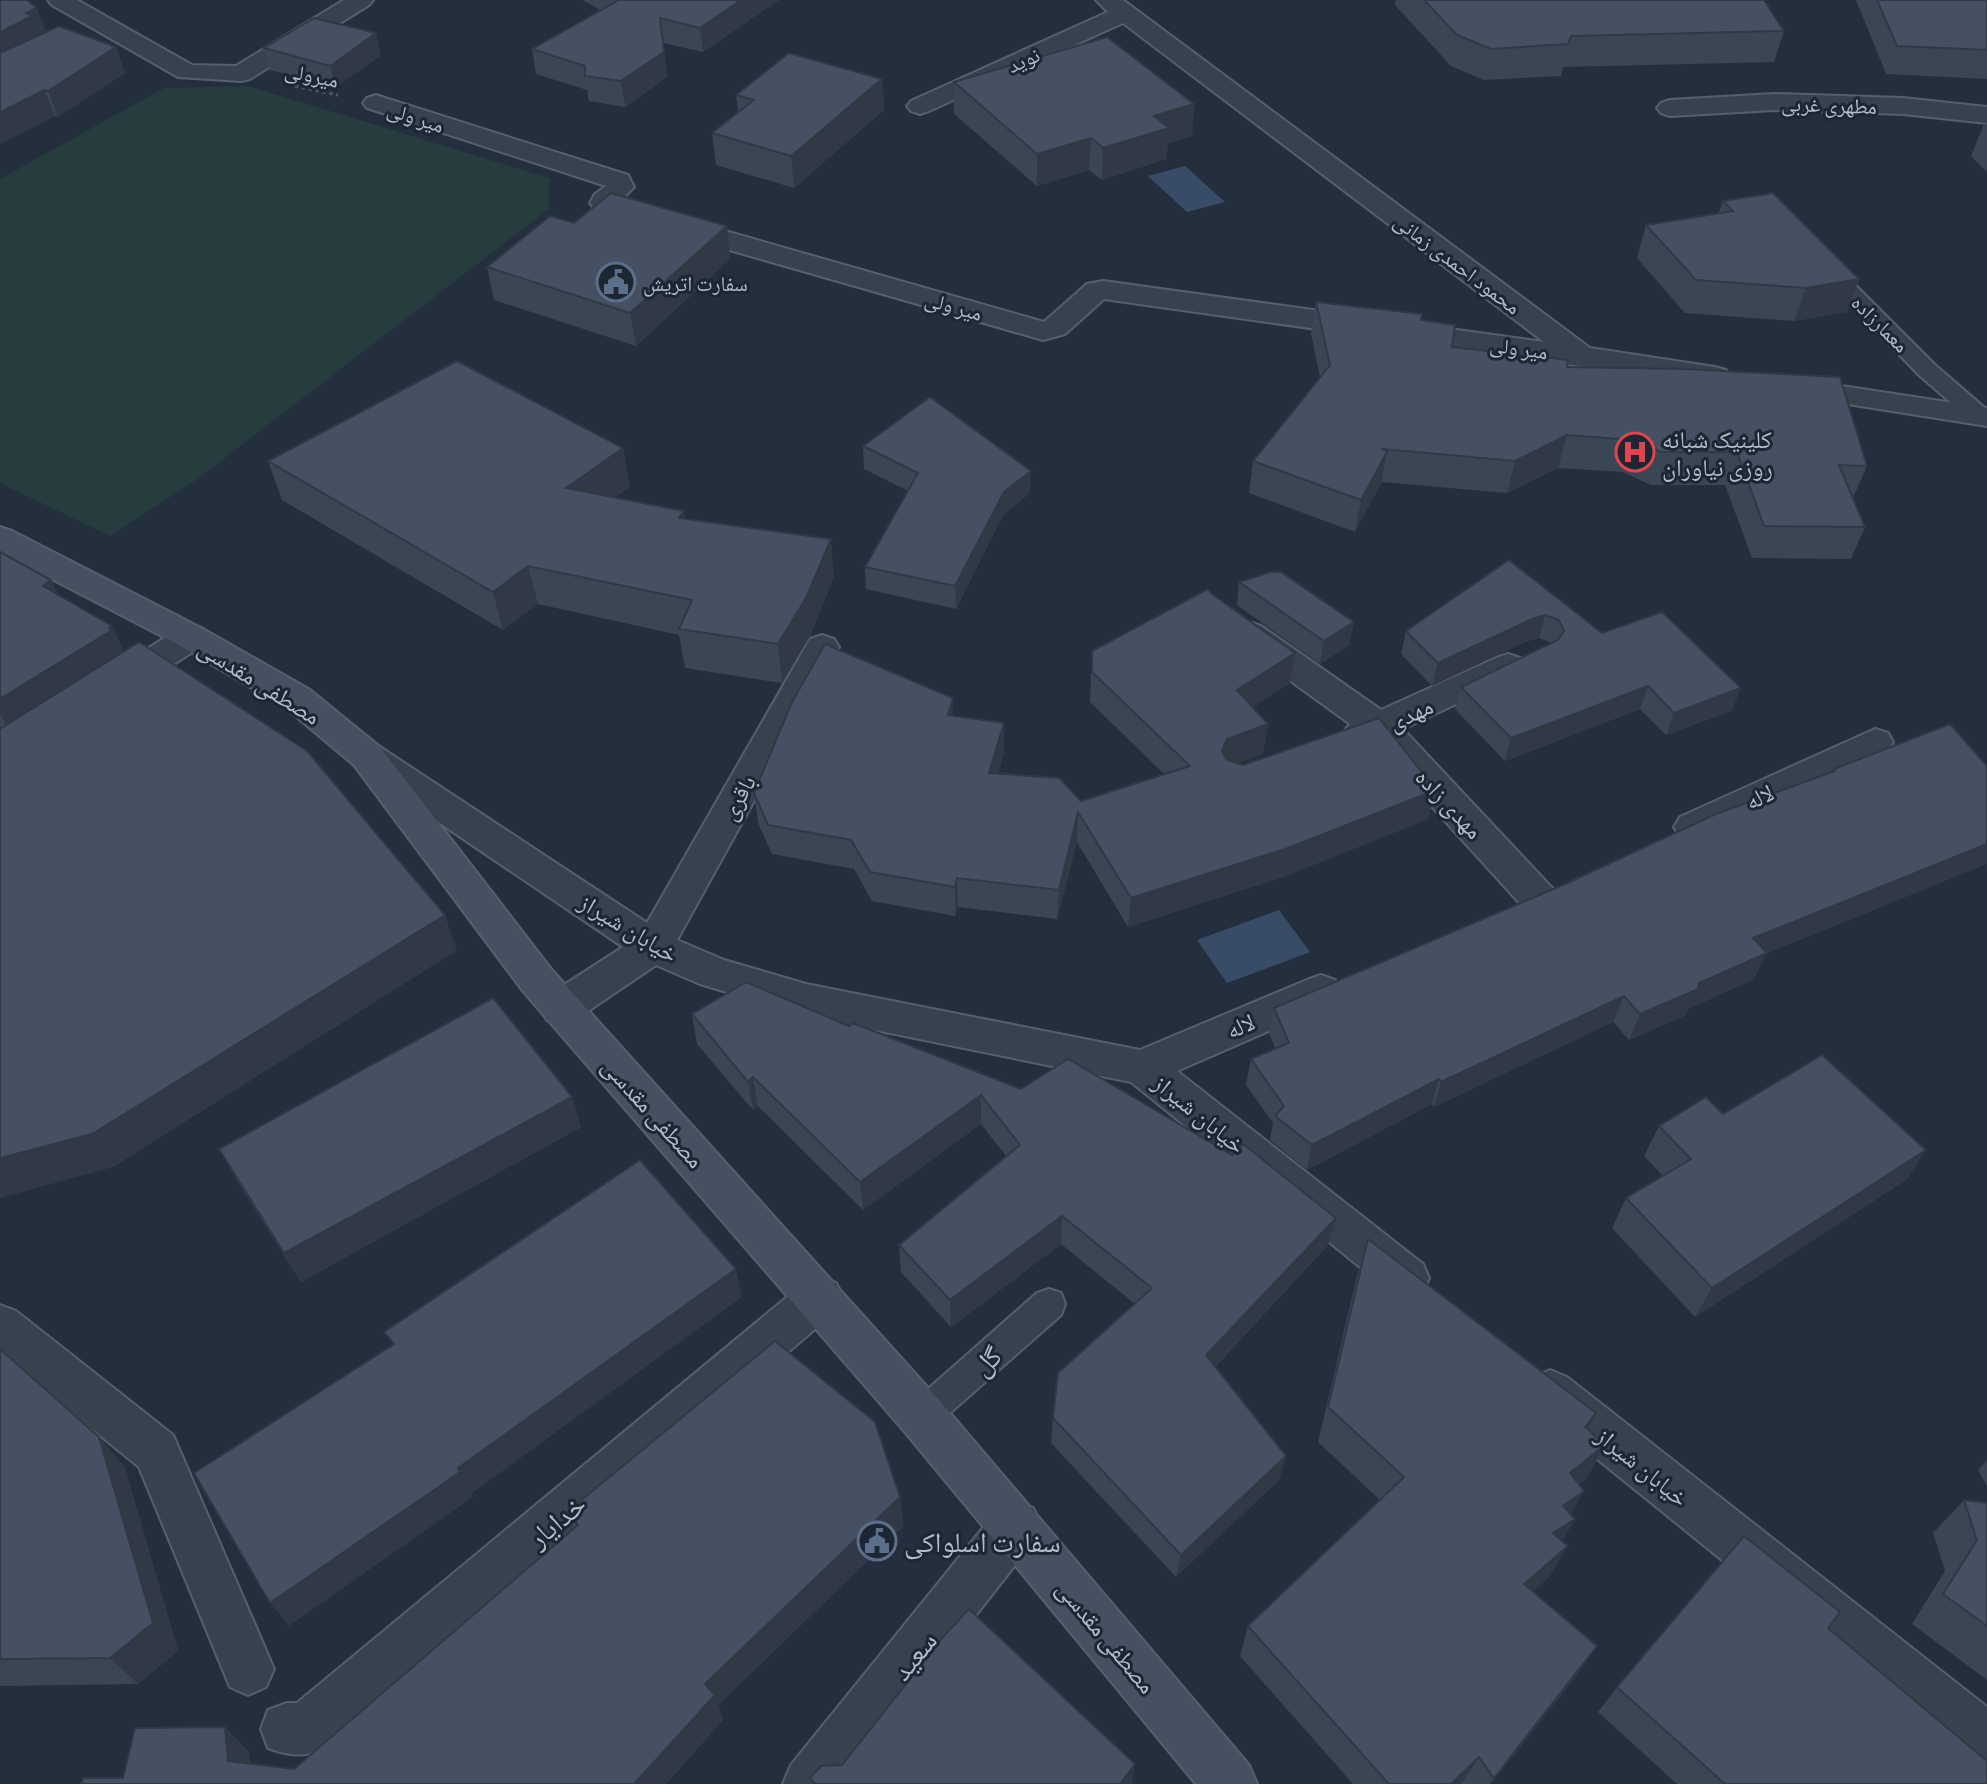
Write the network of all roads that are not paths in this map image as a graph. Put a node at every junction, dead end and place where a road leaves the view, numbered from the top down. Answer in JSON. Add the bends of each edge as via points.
{"nodes":[{"id":1,"x":60,"y":0,"type":"edge"},
{"id":2,"x":361,"y":0,"type":"edge"},
{"id":3,"x":1117,"y":6,"type":"edge"},
{"id":4,"x":101,"y":24,"type":"junction"},
{"id":5,"x":78,"y":36,"type":"edge"},
{"id":6,"x":376,"y":103,"type":"road end"},
{"id":7,"x":920,"y":106,"type":"dead end"},
{"id":8,"x":1670,"y":108,"type":"dead end"},
{"id":9,"x":1987,"y":116,"type":"edge"},
{"id":10,"x":1811,"y":252,"type":"edge"},
{"id":11,"x":1581,"y":356,"type":"junction"},
{"id":12,"x":1983,"y":416,"type":"edge"},
{"id":13,"x":0,"y":538,"type":"edge"},
{"id":14,"x":1222,"y":614,"type":"edge"},
{"id":15,"x":191,"y":638,"type":"junction"},
{"id":16,"x":822,"y":647,"type":"edge"},
{"id":17,"x":1538,"y":652,"type":"edge"},
{"id":18,"x":90,"y":701,"type":"edge"},
{"id":19,"x":1381,"y":727,"type":"junction"},
{"id":20,"x":1875,"y":742,"type":"dead end"},
{"id":21,"x":1329,"y":746,"type":"edge"},
{"id":22,"x":367,"y":756,"type":"junction"},
{"id":23,"x":1663,"y":841,"type":"edge"},
{"id":24,"x":1576,"y":881,"type":"edge"},
{"id":25,"x":1539,"y":899,"type":"junction"},
{"id":26,"x":1500,"y":915,"type":"edge"},
{"id":27,"x":653,"y":947,"type":"junction"},
{"id":28,"x":1347,"y":980,"type":"edge"},
{"id":29,"x":561,"y":1008,"type":"junction"},
{"id":30,"x":1142,"y":1067,"type":"junction"},
{"id":31,"x":820,"y":1297,"type":"junction"},
{"id":32,"x":1435,"y":1300,"type":"edge"},
{"id":33,"x":1049,"y":1304,"type":"dead end"},
{"id":34,"x":0,"y":1326,"type":"edge"},
{"id":35,"x":1521,"y":1369,"type":"edge"},
{"id":36,"x":922,"y":1416,"type":"junction"},
{"id":37,"x":1016,"y":1525,"type":"junction"},
{"id":38,"x":248,"y":1669,"type":"dead end"},
{"id":39,"x":287,"y":1729,"type":"dead end"},
{"id":40,"x":1987,"y":1740,"type":"edge"},
{"id":41,"x":810,"y":1784,"type":"edge"},
{"id":42,"x":1230,"y":1784,"type":"edge"}],
"edges":[{"from":1,"to":4,"type":"street"},
{"from":2,"to":4,"type":"street","via":[[241,74],[187,72]]},
{"from":3,"to":7,"type":"street","name":"نوید"},
{"from":3,"to":11,"type":"street","name":"محمود احمدی زمانی"},
{"from":4,"to":5,"type":"street"},
{"from":6,"to":11,"type":"street","name":"میر ولی","via":[[619,181],[621,187],[605,200],[607,206],[1043,331],[1055,328],[1097,290],[1103,290]]},
{"from":8,"to":9,"type":"street","name":"مطهری غربی","via":[[1774,102],[1903,106]]},
{"from":10,"to":12,"type":"lane","name":"معمارزاده","via":[[1927,370]]},
{"from":11,"to":12,"type":"street","name":"محمود احمدی زمانی"},
{"from":13,"to":15,"type":"main road","name":"مصطفی مقدسی"},
{"from":14,"to":19,"type":"street","name":"مهدی زاده"},
{"from":15,"to":18,"type":"street"},
{"from":15,"to":22,"type":"main road","name":"مصطفی مقدسی","via":[[298,699]]},
{"from":16,"to":27,"type":"street","name":"باقری"},
{"from":17,"to":19,"type":"street","name":"مهدی"},
{"from":19,"to":21,"type":"street","name":"مهدی"},
{"from":19,"to":25,"type":"street","name":"مهدی زاده"},
{"from":20,"to":23,"type":"street","name":"لاله"},
{"from":22,"to":27,"type":"street","name":"خیابان شیراز"},
{"from":22,"to":29,"type":"main road","name":"مصطفی مقدسی"},
{"from":24,"to":25,"type":"street"},
{"from":25,"to":26,"type":"street"},
{"from":27,"to":29,"type":"street"},
{"from":27,"to":30,"type":"street","name":"خیابان شیراز","via":[[713,973],[806,1000]]},
{"from":28,"to":30,"type":"street","name":"لاله"},
{"from":29,"to":31,"type":"main road","name":"مصطفی مقدسی"},
{"from":30,"to":32,"type":"street","name":"خیابان شیراز"},
{"from":31,"to":36,"type":"main road","name":"مصطفی مقدسی"},
{"from":31,"to":39,"type":"street","name":"خدایار","via":[[306,1730]]},
{"from":33,"to":36,"type":"lane","name":"گل"},
{"from":34,"to":38,"type":"street","via":[[156,1451]]},
{"from":35,"to":40,"type":"street","name":"خیابان شیراز"},
{"from":36,"to":37,"type":"main road","name":"مصطفی مقدسی"},
{"from":37,"to":41,"type":"street","name":"سعید"},
{"from":37,"to":42,"type":"main road","name":"مصطفی مقدسی"}]}
